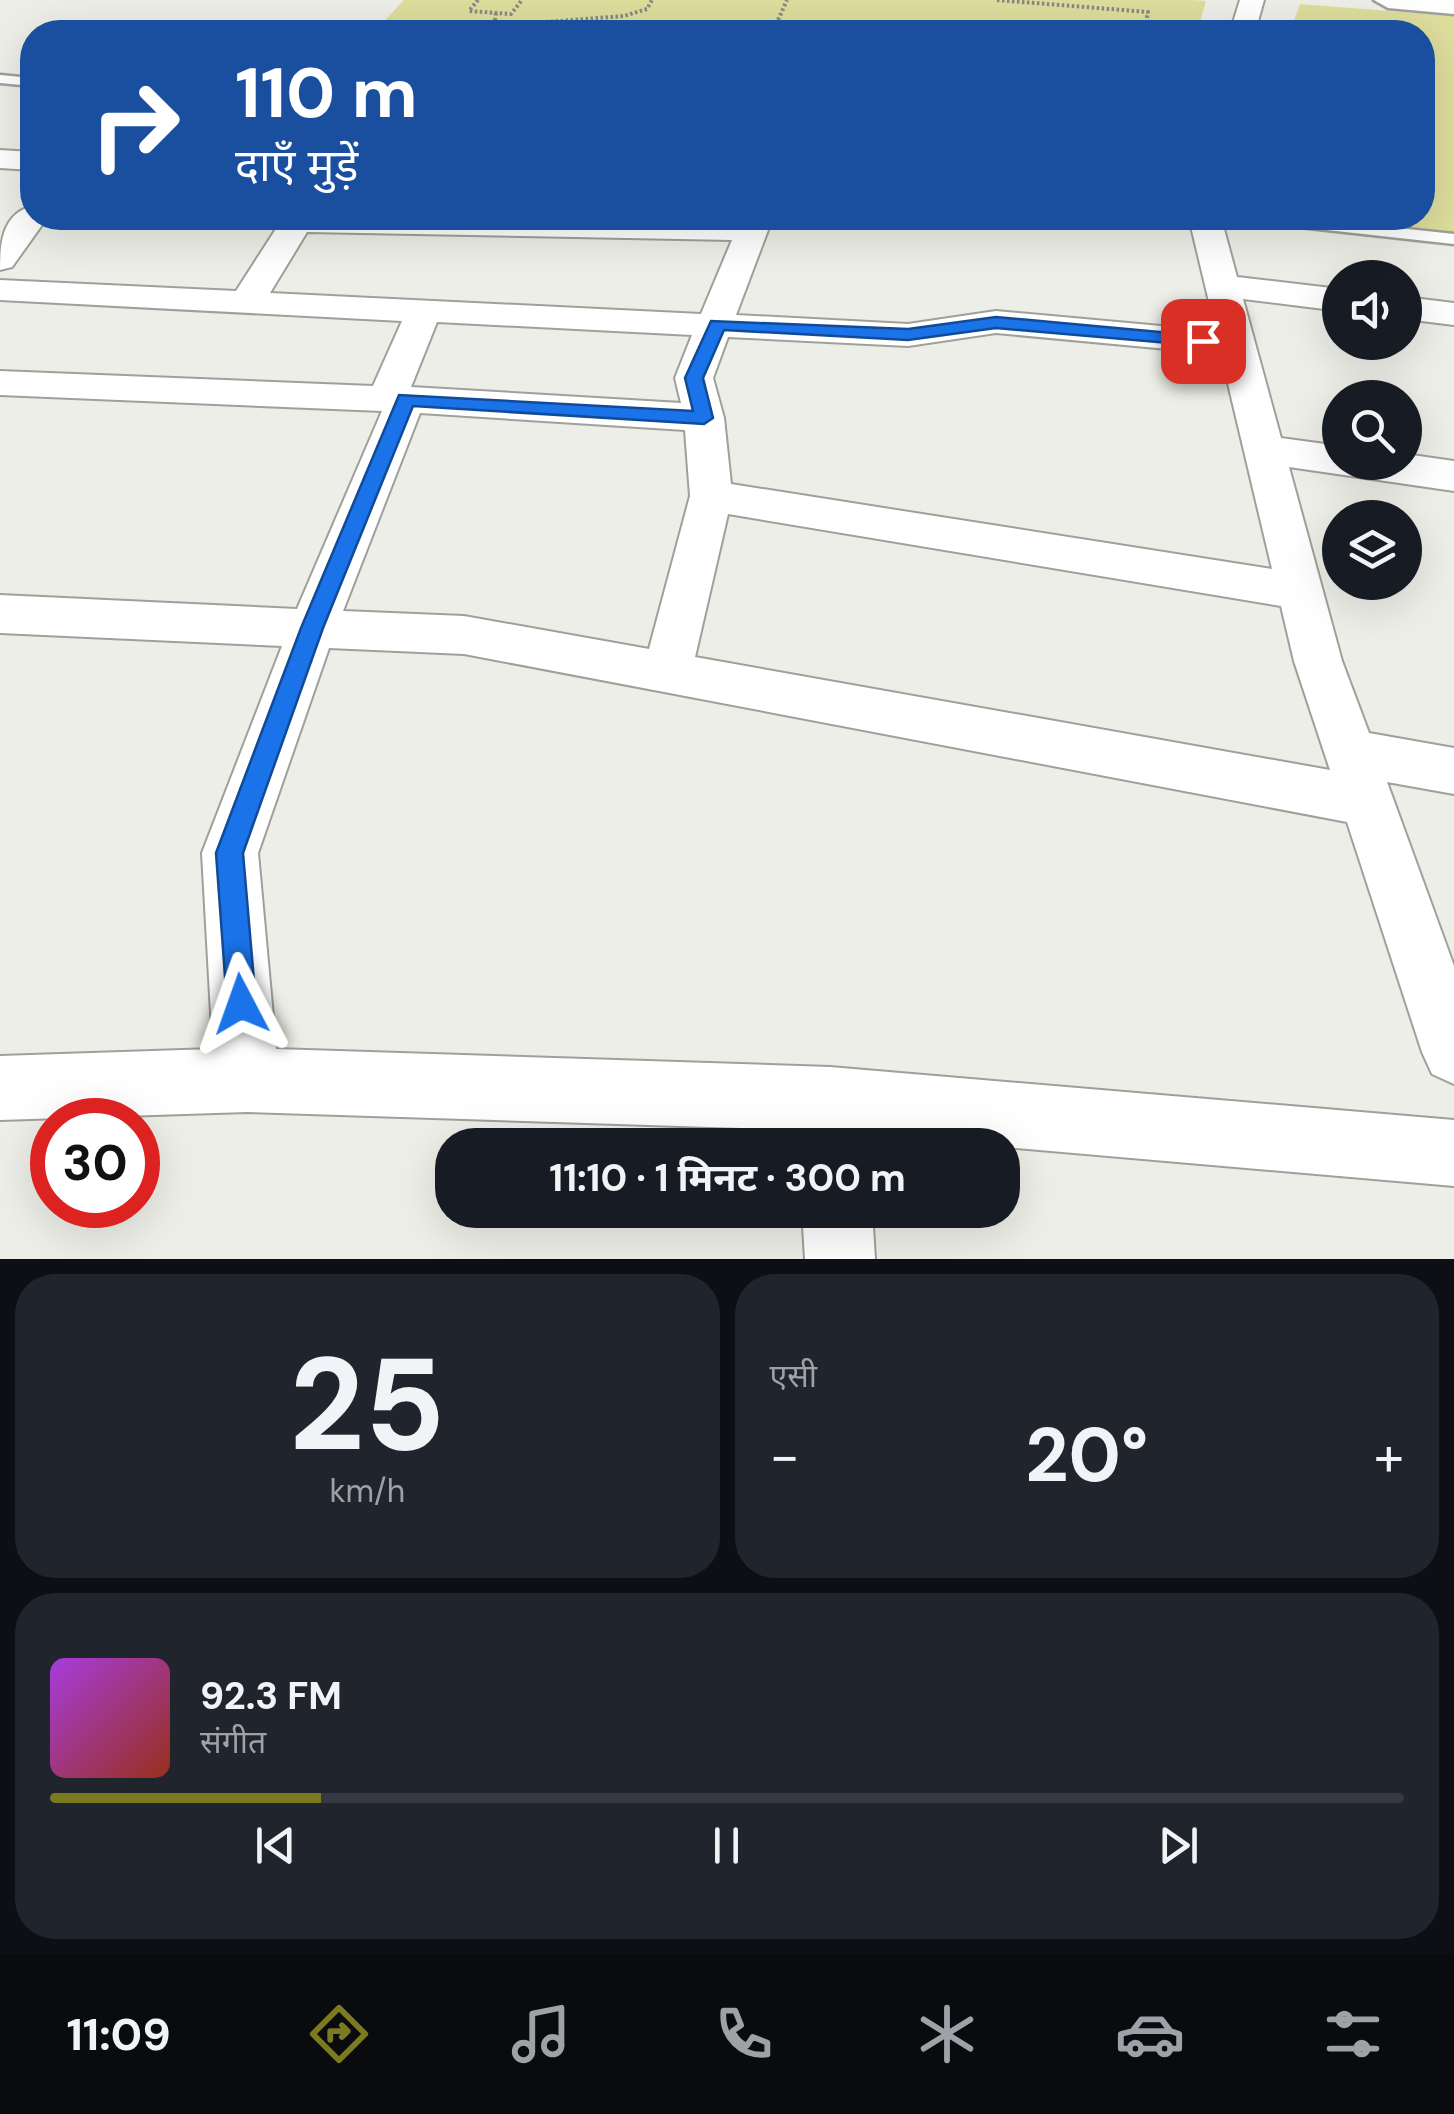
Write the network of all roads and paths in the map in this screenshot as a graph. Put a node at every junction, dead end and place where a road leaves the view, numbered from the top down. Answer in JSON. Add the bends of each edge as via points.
{"nodes":[{"id":1,"x":478,"y":0,"type":"edge"},
{"id":2,"x":522,"y":0,"type":"edge"},
{"id":3,"x":652,"y":0,"type":"edge"},
{"id":4,"x":997,"y":0,"type":"edge"},
{"id":5,"x":1388,"y":0,"type":"edge"},
{"id":6,"x":1454,"y":6,"type":"edge"},
{"id":7,"x":496,"y":13,"type":"junction"},
{"id":8,"x":495,"y":20,"type":"edge"},
{"id":9,"x":582,"y":20,"type":"edge"},
{"id":10,"x":1146,"y":20,"type":"edge"},
{"id":11,"x":18,"y":227,"type":"edge"},
{"id":12,"x":291,"y":230,"type":"edge"},
{"id":13,"x":752,"y":230,"type":"edge"},
{"id":14,"x":1208,"y":230,"type":"edge"},
{"id":15,"x":1372,"y":230,"type":"edge"},
{"id":16,"x":1454,"y":239,"type":"edge"},
{"id":17,"x":0,"y":260,"type":"edge"},
{"id":18,"x":1223,"y":286,"type":"junction"},
{"id":19,"x":0,"y":290,"type":"edge"},
{"id":20,"x":1322,"y":298,"type":"edge"},
{"id":21,"x":247,"y":302,"type":"junction"},
{"id":22,"x":424,"y":310,"type":"junction"},
{"id":23,"x":1422,"y":310,"type":"edge"},
{"id":24,"x":1454,"y":314,"type":"edge"},
{"id":25,"x":718,"y":324,"type":"junction"},
{"id":26,"x":1238,"y":344,"type":"junction"},
{"id":27,"x":0,"y":383,"type":"edge"},
{"id":28,"x":397,"y":399,"type":"junction"},
{"id":29,"x":704,"y":418,"type":"junction"},
{"id":30,"x":1264,"y":450,"type":"junction"},
{"id":31,"x":1322,"y":458,"type":"edge"},
{"id":32,"x":1422,"y":471,"type":"edge"},
{"id":33,"x":1454,"y":476,"type":"edge"},
{"id":34,"x":711,"y":496,"type":"junction"},
{"id":35,"x":1300,"y":591,"type":"junction"},
{"id":36,"x":0,"y":614,"type":"edge"},
{"id":37,"x":312,"y":628,"type":"junction"},
{"id":38,"x":667,"y":672,"type":"junction"},
{"id":39,"x":1350,"y":752,"type":"junction"},
{"id":40,"x":1454,"y":770,"type":"edge"},
{"id":41,"x":1367,"y":802,"type":"junction"},
{"id":42,"x":1454,"y":1052,"type":"edge"},
{"id":43,"x":247,"y":1080,"type":"junction"},
{"id":44,"x":0,"y":1088,"type":"edge"},
{"id":45,"x":831,"y":1122,"type":"edge"},
{"id":46,"x":1454,"y":1154,"type":"edge"},
{"id":47,"x":838,"y":1228,"type":"edge"},
{"id":48,"x":840,"y":1259,"type":"edge"}],
"edges":[{"from":1,"to":7,"type":"path","via":[[469,11]]},
{"from":2,"to":7,"type":"path","via":[[510,14]]},
{"from":3,"to":9,"type":"path","via":[[639,13]]},
{"from":4,"to":10,"type":"path","via":[[1148,12]]},
{"from":5,"to":6,"type":"highway"},
{"from":7,"to":8,"type":"path"},
{"from":11,"to":17,"type":"street"},
{"from":12,"to":21,"type":"street"},
{"from":13,"to":25,"type":"street"},
{"from":14,"to":18,"type":"street"},
{"from":15,"to":16,"type":"lane"},
{"from":18,"to":20,"type":"street"},
{"from":18,"to":26,"type":"street"},
{"from":19,"to":21,"type":"street"},
{"from":21,"to":22,"type":"street"},
{"from":22,"to":25,"type":"street"},
{"from":22,"to":28,"type":"street"},
{"from":23,"to":24,"type":"street"},
{"from":25,"to":26,"type":"street","via":[[908,334],[996,322]]},
{"from":25,"to":29,"type":"street","via":[[694,378]]},
{"from":26,"to":30,"type":"street"},
{"from":27,"to":28,"type":"street"},
{"from":28,"to":29,"type":"street"},
{"from":28,"to":37,"type":"street"},
{"from":29,"to":34,"type":"street"},
{"from":30,"to":31,"type":"street"},
{"from":30,"to":35,"type":"street"},
{"from":32,"to":33,"type":"street"},
{"from":34,"to":35,"type":"street"},
{"from":34,"to":38,"type":"street"},
{"from":35,"to":39,"type":"street"},
{"from":36,"to":37,"type":"street"},
{"from":37,"to":38,"type":"street","via":[[464,635]]},
{"from":37,"to":43,"type":"street","via":[[230,853]]},
{"from":38,"to":41,"type":"street"},
{"from":39,"to":40,"type":"street"},
{"from":39,"to":41,"type":"street"},
{"from":41,"to":42,"type":"street"},
{"from":43,"to":44,"type":"street"},
{"from":43,"to":45,"type":"street"},
{"from":45,"to":46,"type":"street"},
{"from":47,"to":48,"type":"street"}]}
